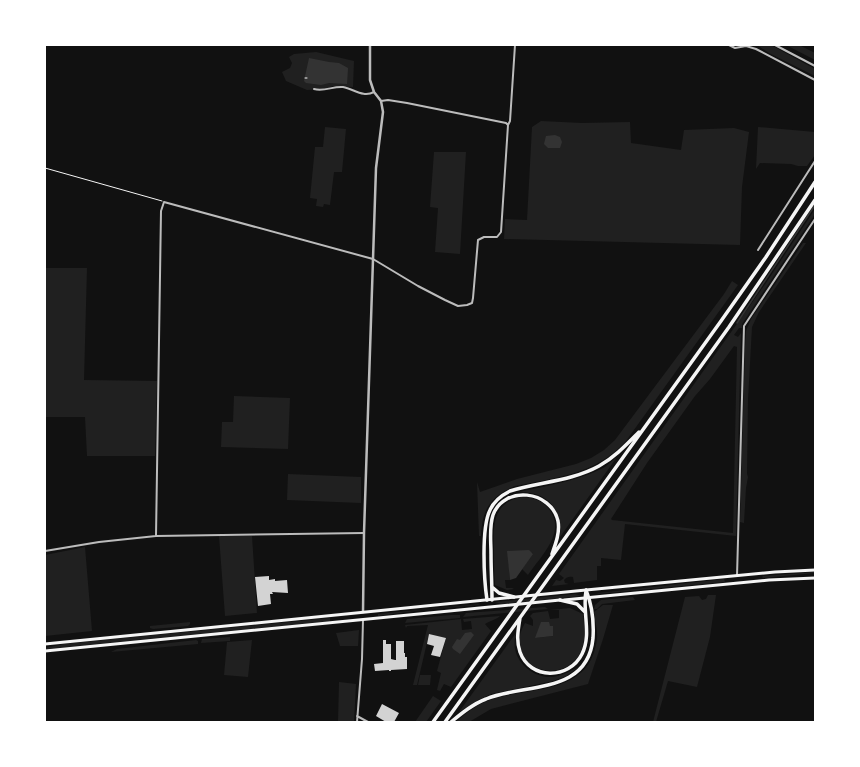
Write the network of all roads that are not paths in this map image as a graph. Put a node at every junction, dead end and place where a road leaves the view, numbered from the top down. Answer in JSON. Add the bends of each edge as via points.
{"nodes":[{"id":1,"x":370,"y":45,"type":"edge"},
{"id":2,"x":515,"y":45,"type":"edge"},
{"id":3,"x":729,"y":45,"type":"edge"},
{"id":4,"x":775,"y":45,"type":"edge"},
{"id":5,"x":815,"y":66,"type":"edge"},
{"id":6,"x":815,"y":80,"type":"edge"},
{"id":7,"x":314,"y":89,"type":"dead end"},
{"id":8,"x":374,"y":92,"type":"junction"},
{"id":9,"x":381,"y":101,"type":"junction"},
{"id":10,"x":508,"y":125,"type":"junction"},
{"id":11,"x":815,"y":161,"type":"edge"},
{"id":12,"x":815,"y":182,"type":"edge"},
{"id":13,"x":815,"y":200,"type":"edge"},
{"id":14,"x":815,"y":219,"type":"edge"},
{"id":15,"x":758,"y":250,"type":"dead end"},
{"id":16,"x":373,"y":259,"type":"junction"},
{"id":17,"x":647,"y":424,"type":"junction"},
{"id":18,"x":364,"y":533,"type":"junction"},
{"id":19,"x":156,"y":536,"type":"junction"},
{"id":20,"x":45,"y":551,"type":"edge"},
{"id":21,"x":552,"y":556,"type":"junction"},
{"id":22,"x":815,"y":570,"type":"edge"},
{"id":23,"x":737,"y":576,"type":"junction"},
{"id":24,"x":815,"y":578,"type":"edge"},
{"id":25,"x":492,"y":587,"type":"junction"},
{"id":26,"x":586,"y":590,"type":"junction"},
{"id":27,"x":514,"y":598,"type":"junction"},
{"id":28,"x":587,"y":598,"type":"junction"},
{"id":29,"x":487,"y":600,"type":"junction"},
{"id":30,"x":492,"y":600,"type":"junction"},
{"id":31,"x":560,"y":600,"type":"junction"},
{"id":32,"x":491,"y":608,"type":"junction"},
{"id":33,"x":363,"y":612,"type":"junction"},
{"id":34,"x":585,"y":612,"type":"junction"},
{"id":35,"x":520,"y":617,"type":"junction"},
{"id":36,"x":363,"y":620,"type":"junction"},
{"id":37,"x":45,"y":644,"type":"edge"},
{"id":38,"x":45,"y":651,"type":"edge"},
{"id":39,"x":357,"y":716,"type":"junction"},
{"id":40,"x":356,"y":722,"type":"edge"},
{"id":41,"x":368,"y":722,"type":"edge"},
{"id":42,"x":433,"y":722,"type":"edge"},
{"id":43,"x":445,"y":722,"type":"edge"},
{"id":44,"x":451,"y":722,"type":"edge"}],
"edges":[{"from":1,"to":8,"type":"street","via":[[370,80]]},
{"from":2,"to":10,"type":"street"},
{"from":3,"to":6,"type":"street","via":[[735,48],[746,46],[756,49]]},
{"from":4,"to":5,"type":"street"},
{"from":7,"to":8,"type":"street","via":[[344,87],[363,94],[370,95]]},
{"from":8,"to":9,"type":"street"},
{"from":9,"to":10,"type":"street","via":[[407,103]]},
{"from":9,"to":16,"type":"street","via":[[383,112],[376,168]]},
{"from":10,"to":16,"type":"street","via":[[501,232],[497,237],[484,237],[478,240],[472,303],[458,306]]},
{"from":11,"to":15,"type":"street"},
{"from":12,"to":17,"type":"highway","via":[[766,257]]},
{"from":13,"to":35,"type":"highway","via":[[729,327]]},
{"from":14,"to":23,"type":"street","via":[[744,326]]},
{"from":16,"to":18,"type":"street"},
{"from":16,"to":19,"type":"street","via":[[164,202],[161,211]]},
{"from":17,"to":21,"type":"highway"},
{"from":17,"to":29,"type":"highway","via":[[601,466],[573,477],[510,491],[493,503],[487,515],[485,534]]},
{"from":18,"to":19,"type":"street"},
{"from":18,"to":33,"type":"street"},
{"from":19,"to":20,"type":"street"},
{"from":21,"to":25,"type":"highway","via":[[558,530],[551,507],[534,496],[508,498],[498,506],[491,523]]},
{"from":21,"to":42,"type":"highway"},
{"from":22,"to":23,"type":"main road"},
{"from":23,"to":26,"type":"main road"},
{"from":24,"to":28,"type":"main road"},
{"from":25,"to":27,"type":"highway","via":[[499,593]]},
{"from":25,"to":30,"type":"highway"},
{"from":26,"to":27,"type":"main road"},
{"from":26,"to":28,"type":"highway"},
{"from":27,"to":30,"type":"main road"},
{"from":28,"to":31,"type":"main road"},
{"from":28,"to":34,"type":"highway"},
{"from":28,"to":44,"type":"highway","via":[[593,627],[592,642],[589,655],[580,670],[562,681],[487,698],[468,708]]},
{"from":29,"to":30,"type":"main road"},
{"from":29,"to":32,"type":"main road"},
{"from":29,"to":33,"type":"main road"},
{"from":30,"to":32,"type":"main road"},
{"from":31,"to":32,"type":"main road"},
{"from":31,"to":34,"type":"highway","via":[[577,604]]},
{"from":32,"to":36,"type":"main road"},
{"from":33,"to":37,"type":"main road"},
{"from":34,"to":35,"type":"highway","via":[[587,636],[582,655],[570,668],[555,674],[538,671],[524,661],[518,645]]},
{"from":35,"to":43,"type":"highway"},
{"from":36,"to":38,"type":"main road"},
{"from":36,"to":39,"type":"street"},
{"from":39,"to":40,"type":"street"},
{"from":39,"to":41,"type":"street"}]}
